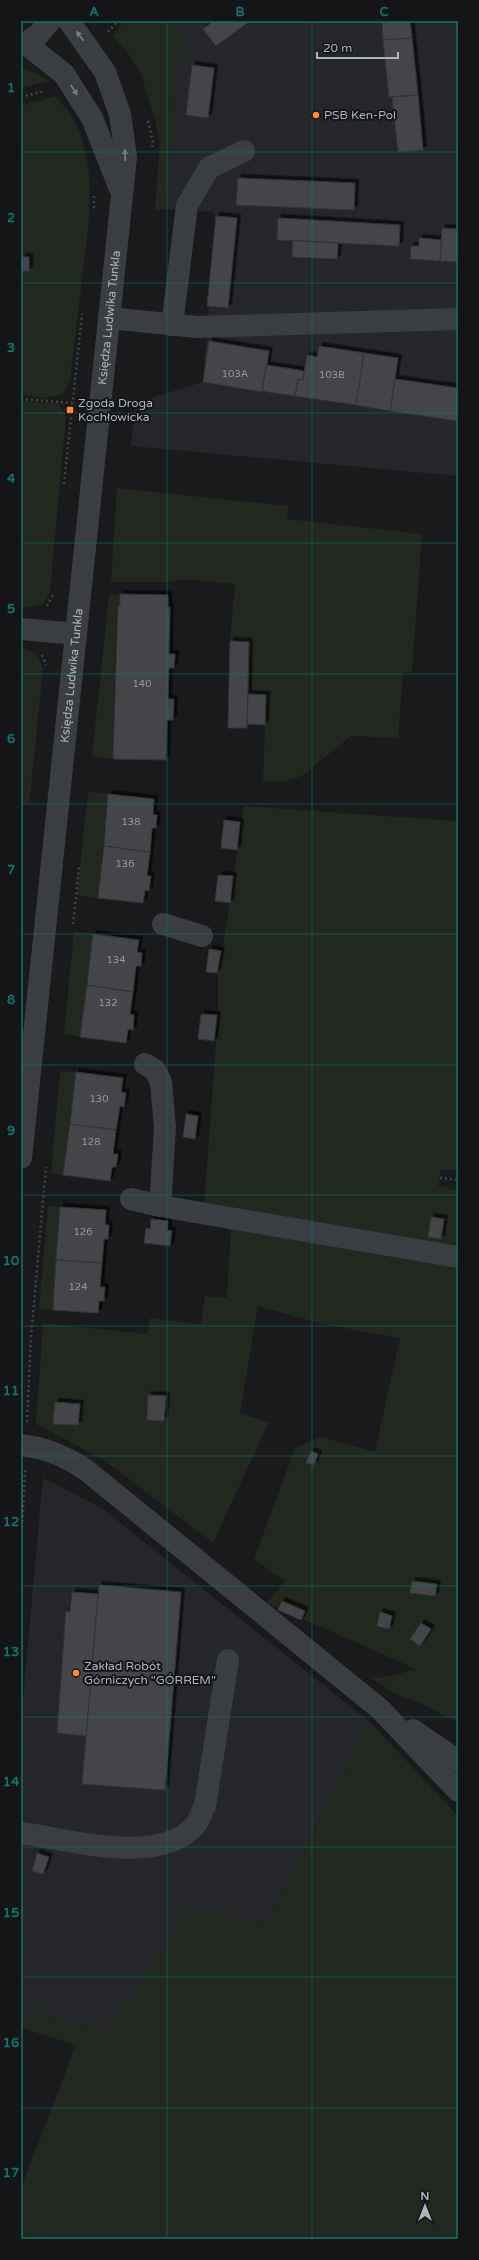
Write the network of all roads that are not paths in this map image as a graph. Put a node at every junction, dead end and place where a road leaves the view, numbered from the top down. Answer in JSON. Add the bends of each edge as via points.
{"nodes":[{"id":1,"x":50,"y":21,"type":"edge"},
{"id":2,"x":69,"y":21,"type":"edge"},
{"id":3,"x":24,"y":45,"type":"edge"},
{"id":4,"x":244,"y":151,"type":"dead end"},
{"id":5,"x":122,"y":194,"type":"junction"},
{"id":6,"x":109,"y":318,"type":"junction"},
{"id":7,"x":458,"y":319,"type":"edge"},
{"id":8,"x":172,"y":325,"type":"junction"},
{"id":9,"x":21,"y":629,"type":"edge"},
{"id":10,"x":76,"y":634,"type":"junction"},
{"id":11,"x":163,"y":924,"type":"dead end"},
{"id":12,"x":202,"y":936,"type":"dead end"},
{"id":13,"x":145,"y":1064,"type":"dead end"},
{"id":14,"x":21,"y":1158,"type":"edge"},
{"id":15,"x":131,"y":1199,"type":"dead end"},
{"id":16,"x":160,"y":1206,"type":"junction"},
{"id":17,"x":458,"y":1257,"type":"edge"},
{"id":18,"x":21,"y":1445,"type":"edge"},
{"id":19,"x":228,"y":1660,"type":"dead end"},
{"id":20,"x":380,"y":1709,"type":"junction"},
{"id":21,"x":458,"y":1761,"type":"edge"},
{"id":22,"x":458,"y":1792,"type":"edge"},
{"id":23,"x":21,"y":1833,"type":"edge"}],
"edges":[{"from":1,"to":3,"type":"street","via":[[38,35]]},
{"from":5,"to":2,"type":"street","name":"Księdza Ludwika Tunkla","one_way":true,"via":[[126,157],[120,114],[105,72]]},
{"from":3,"to":5,"type":"street","name":"Księdza Ludwika Tunkla","one_way":true,"via":[[64,74],[88,111]]},
{"from":4,"to":8,"type":"street","via":[[209,168],[187,205]]},
{"from":5,"to":6,"type":"street","name":"Księdza Ludwika Tunkla"},
{"from":6,"to":8,"type":"street"},
{"from":6,"to":10,"type":"street","name":"Księdza Ludwika Tunkla"},
{"from":7,"to":8,"type":"street","via":[[197,327]]},
{"from":9,"to":10,"type":"street"},
{"from":10,"to":14,"type":"street","name":"Księdza Ludwika Tunkla"},
{"from":11,"to":12,"type":"street"},
{"from":13,"to":16,"type":"street","via":[[155,1070],[161,1082],[165,1128]]},
{"from":15,"to":16,"type":"street"},
{"from":16,"to":17,"type":"street"},
{"from":18,"to":20,"type":"street","via":[[47,1449],[86,1470]]},
{"from":19,"to":23,"type":"street","via":[[205,1806],[197,1822],[185,1834],[167,1842],[141,1848],[105,1847]]},
{"from":20,"to":21,"type":"street"},
{"from":20,"to":22,"type":"street"}]}
